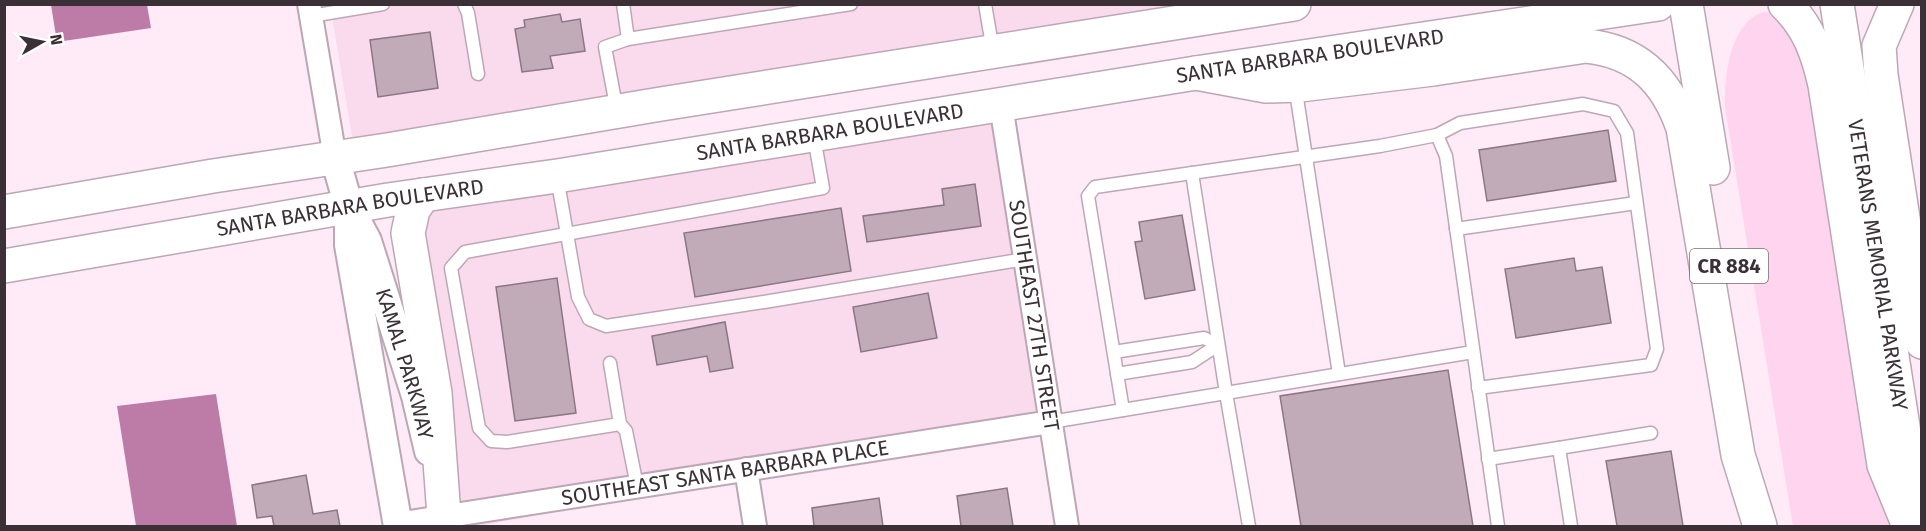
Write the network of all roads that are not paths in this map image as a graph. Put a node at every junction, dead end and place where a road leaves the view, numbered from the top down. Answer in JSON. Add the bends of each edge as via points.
{"nodes":[{"id":1,"x":383,"y":4,"type":"edge"},
{"id":2,"x":464,"y":4,"type":"edge"},
{"id":3,"x":623,"y":4,"type":"edge"},
{"id":4,"x":851,"y":4,"type":"edge"},
{"id":5,"x":985,"y":4,"type":"edge"},
{"id":6,"x":1658,"y":4,"type":"edge"},
{"id":7,"x":1686,"y":4,"type":"edge"},
{"id":8,"x":1785,"y":4,"type":"edge"},
{"id":9,"x":1837,"y":4,"type":"edge"},
{"id":10,"x":1897,"y":4,"type":"edge"},
{"id":11,"x":1281,"y":6,"type":"edge"},
{"id":12,"x":310,"y":10,"type":"edge"},
{"id":13,"x":628,"y":39,"type":"junction"},
{"id":14,"x":993,"y":53,"type":"junction"},
{"id":15,"x":1295,"y":72,"type":"junction"},
{"id":16,"x":478,"y":75,"type":"dead end"},
{"id":17,"x":1002,"y":105,"type":"junction"},
{"id":18,"x":617,"y":112,"type":"junction"},
{"id":19,"x":814,"y":135,"type":"junction"},
{"id":20,"x":1437,"y":135,"type":"junction"},
{"id":21,"x":1305,"y":157,"type":"junction"},
{"id":22,"x":335,"y":158,"type":"junction"},
{"id":23,"x":1192,"y":173,"type":"junction"},
{"id":24,"x":557,"y":176,"type":"junction"},
{"id":25,"x":423,"y":195,"type":"junction"},
{"id":26,"x":1636,"y":203,"type":"junction"},
{"id":27,"x":349,"y":207,"type":"junction"},
{"id":28,"x":4,"y":212,"type":"edge"},
{"id":29,"x":1456,"y":229,"type":"junction"},
{"id":30,"x":567,"y":235,"type":"junction"},
{"id":31,"x":1025,"y":259,"type":"junction"},
{"id":32,"x":4,"y":266,"type":"edge"},
{"id":33,"x":1922,"y":342,"type":"edge"},
{"id":34,"x":1218,"y":345,"type":"junction"},
{"id":35,"x":1114,"y":352,"type":"junction"},
{"id":36,"x":1473,"y":352,"type":"junction"},
{"id":37,"x":610,"y":363,"type":"dead end"},
{"id":38,"x":1117,"y":374,"type":"junction"},
{"id":39,"x":1339,"y":374,"type":"junction"},
{"id":40,"x":1478,"y":387,"type":"junction"},
{"id":41,"x":1226,"y":393,"type":"junction"},
{"id":42,"x":1123,"y":410,"type":"junction"},
{"id":43,"x":1051,"y":422,"type":"junction"},
{"id":44,"x":620,"y":424,"type":"junction"},
{"id":45,"x":1651,"y":433,"type":"dead end"},
{"id":46,"x":1559,"y":448,"type":"junction"},
{"id":47,"x":1488,"y":459,"type":"junction"},
{"id":48,"x":746,"y":469,"type":"junction"},
{"id":49,"x":637,"y":486,"type":"junction"},
{"id":50,"x":445,"y":521,"type":"edge"},
{"id":51,"x":398,"y":525,"type":"edge"},
{"id":52,"x":755,"y":526,"type":"edge"},
{"id":53,"x":1067,"y":526,"type":"edge"},
{"id":54,"x":1249,"y":526,"type":"edge"},
{"id":55,"x":1498,"y":526,"type":"edge"},
{"id":56,"x":1571,"y":526,"type":"edge"},
{"id":57,"x":1760,"y":526,"type":"edge"},
{"id":58,"x":1772,"y":526,"type":"edge"},
{"id":59,"x":1909,"y":526,"type":"edge"},
{"id":60,"x":1918,"y":526,"type":"edge"}],
"edges":[{"from":1,"to":12,"type":"lane"},
{"from":2,"to":16,"type":"lane"},
{"from":3,"to":13,"type":"lane"},
{"from":4,"to":13,"type":"lane"},
{"from":5,"to":14,"type":"lane"},
{"from":6,"to":15,"type":"main road","name":"SANTA BARBARA BOULEVARD"},
{"from":7,"to":58,"type":"main road","number":"CR 884"},
{"from":8,"to":59,"type":"main road","via":[[1800,21],[1818,54],[1884,465]]},
{"from":9,"to":60,"type":"main road","name":"VETERANS MEMORIAL PARKWAY"},
{"from":10,"to":33,"type":"main road","via":[[1879,46],[1880,66]]},
{"from":11,"to":14,"type":"main road"},
{"from":12,"to":22,"type":"street"},
{"from":13,"to":18,"type":"lane","via":[[606,46]]},
{"from":14,"to":18,"type":"main road"},
{"from":15,"to":17,"type":"main road","name":"SANTA BARBARA BOULEVARD","via":[[1266,86],[1196,73]]},
{"from":15,"to":21,"type":"lane"},
{"from":15,"to":57,"type":"main road","via":[[1433,69],[1586,45],[1635,60],[1657,79],[1677,110],[1683,128],[1738,455]]},
{"from":17,"to":19,"type":"main road","name":"SANTA BARBARA BOULEVARD"},
{"from":17,"to":31,"type":"street","name":"SOUTHEAST 27TH STREET"},
{"from":18,"to":22,"type":"main road"},
{"from":19,"to":24,"type":"main road","name":"SANTA BARBARA BOULEVARD"},
{"from":19,"to":30,"type":"lane","via":[[823,188]]},
{"from":20,"to":21,"type":"lane"},
{"from":20,"to":26,"type":"lane","via":[[1461,123],[1583,104],[1614,111],[1627,133]]},
{"from":20,"to":29,"type":"lane","via":[[1446,156]]},
{"from":21,"to":23,"type":"lane"},
{"from":21,"to":39,"type":"lane"},
{"from":22,"to":27,"type":"street","name":"KAMAL PARKWAY"},
{"from":22,"to":28,"type":"main road"},
{"from":23,"to":34,"type":"lane"},
{"from":23,"to":35,"type":"lane","via":[[1095,188],[1088,196]]},
{"from":24,"to":25,"type":"main road","name":"SANTA BARBARA BOULEVARD"},
{"from":24,"to":30,"type":"lane"},
{"from":25,"to":27,"type":"main road","name":"SANTA BARBARA BOULEVARD"},
{"from":25,"to":50,"type":"main road","via":[[412,210],[409,241],[435,393]]},
{"from":26,"to":29,"type":"lane"},
{"from":26,"to":40,"type":"lane","via":[[1657,349],[1651,365]]},
{"from":27,"to":32,"type":"main road","name":"SANTA BARBARA BOULEVARD"},
{"from":27,"to":50,"type":"street","name":"KAMAL PARKWAY","via":[[367,241],[416,396]]},
{"from":27,"to":51,"type":"street","name":"KAMAL PARKWAY","via":[[349,245]]},
{"from":29,"to":36,"type":"lane"},
{"from":30,"to":31,"type":"lane","via":[[583,310],[590,319],[606,326]]},
{"from":30,"to":44,"type":"lane","via":[[465,252],[451,268],[479,428],[490,441],[507,442]]},
{"from":31,"to":43,"type":"street","name":"SOUTHEAST 27TH STREET"},
{"from":34,"to":35,"type":"lane","via":[[1204,338]]},
{"from":34,"to":38,"type":"lane","via":[[1192,362]]},
{"from":34,"to":41,"type":"lane"},
{"from":35,"to":38,"type":"lane"},
{"from":36,"to":39,"type":"lane"},
{"from":36,"to":40,"type":"lane"},
{"from":37,"to":44,"type":"lane"},
{"from":38,"to":42,"type":"lane"},
{"from":39,"to":41,"type":"lane"},
{"from":40,"to":47,"type":"lane"},
{"from":41,"to":42,"type":"lane"},
{"from":41,"to":54,"type":"lane"},
{"from":42,"to":43,"type":"lane"},
{"from":43,"to":48,"type":"street","name":"SOUTHEAST SANTA BARBARA PLACE"},
{"from":43,"to":53,"type":"street","name":"SOUTHEAST 27TH STREET"},
{"from":44,"to":49,"type":"lane","via":[[626,431]]},
{"from":45,"to":46,"type":"lane"},
{"from":46,"to":47,"type":"lane"},
{"from":46,"to":56,"type":"lane"},
{"from":47,"to":55,"type":"lane"},
{"from":48,"to":49,"type":"street","name":"SOUTHEAST SANTA BARBARA PLACE"},
{"from":48,"to":52,"type":"street"},
{"from":49,"to":50,"type":"street","name":"SOUTHEAST SANTA BARBARA PLACE"},
{"from":50,"to":51,"type":"street","name":"SOUTHEAST SANTA BARBARA PLACE"}]}
